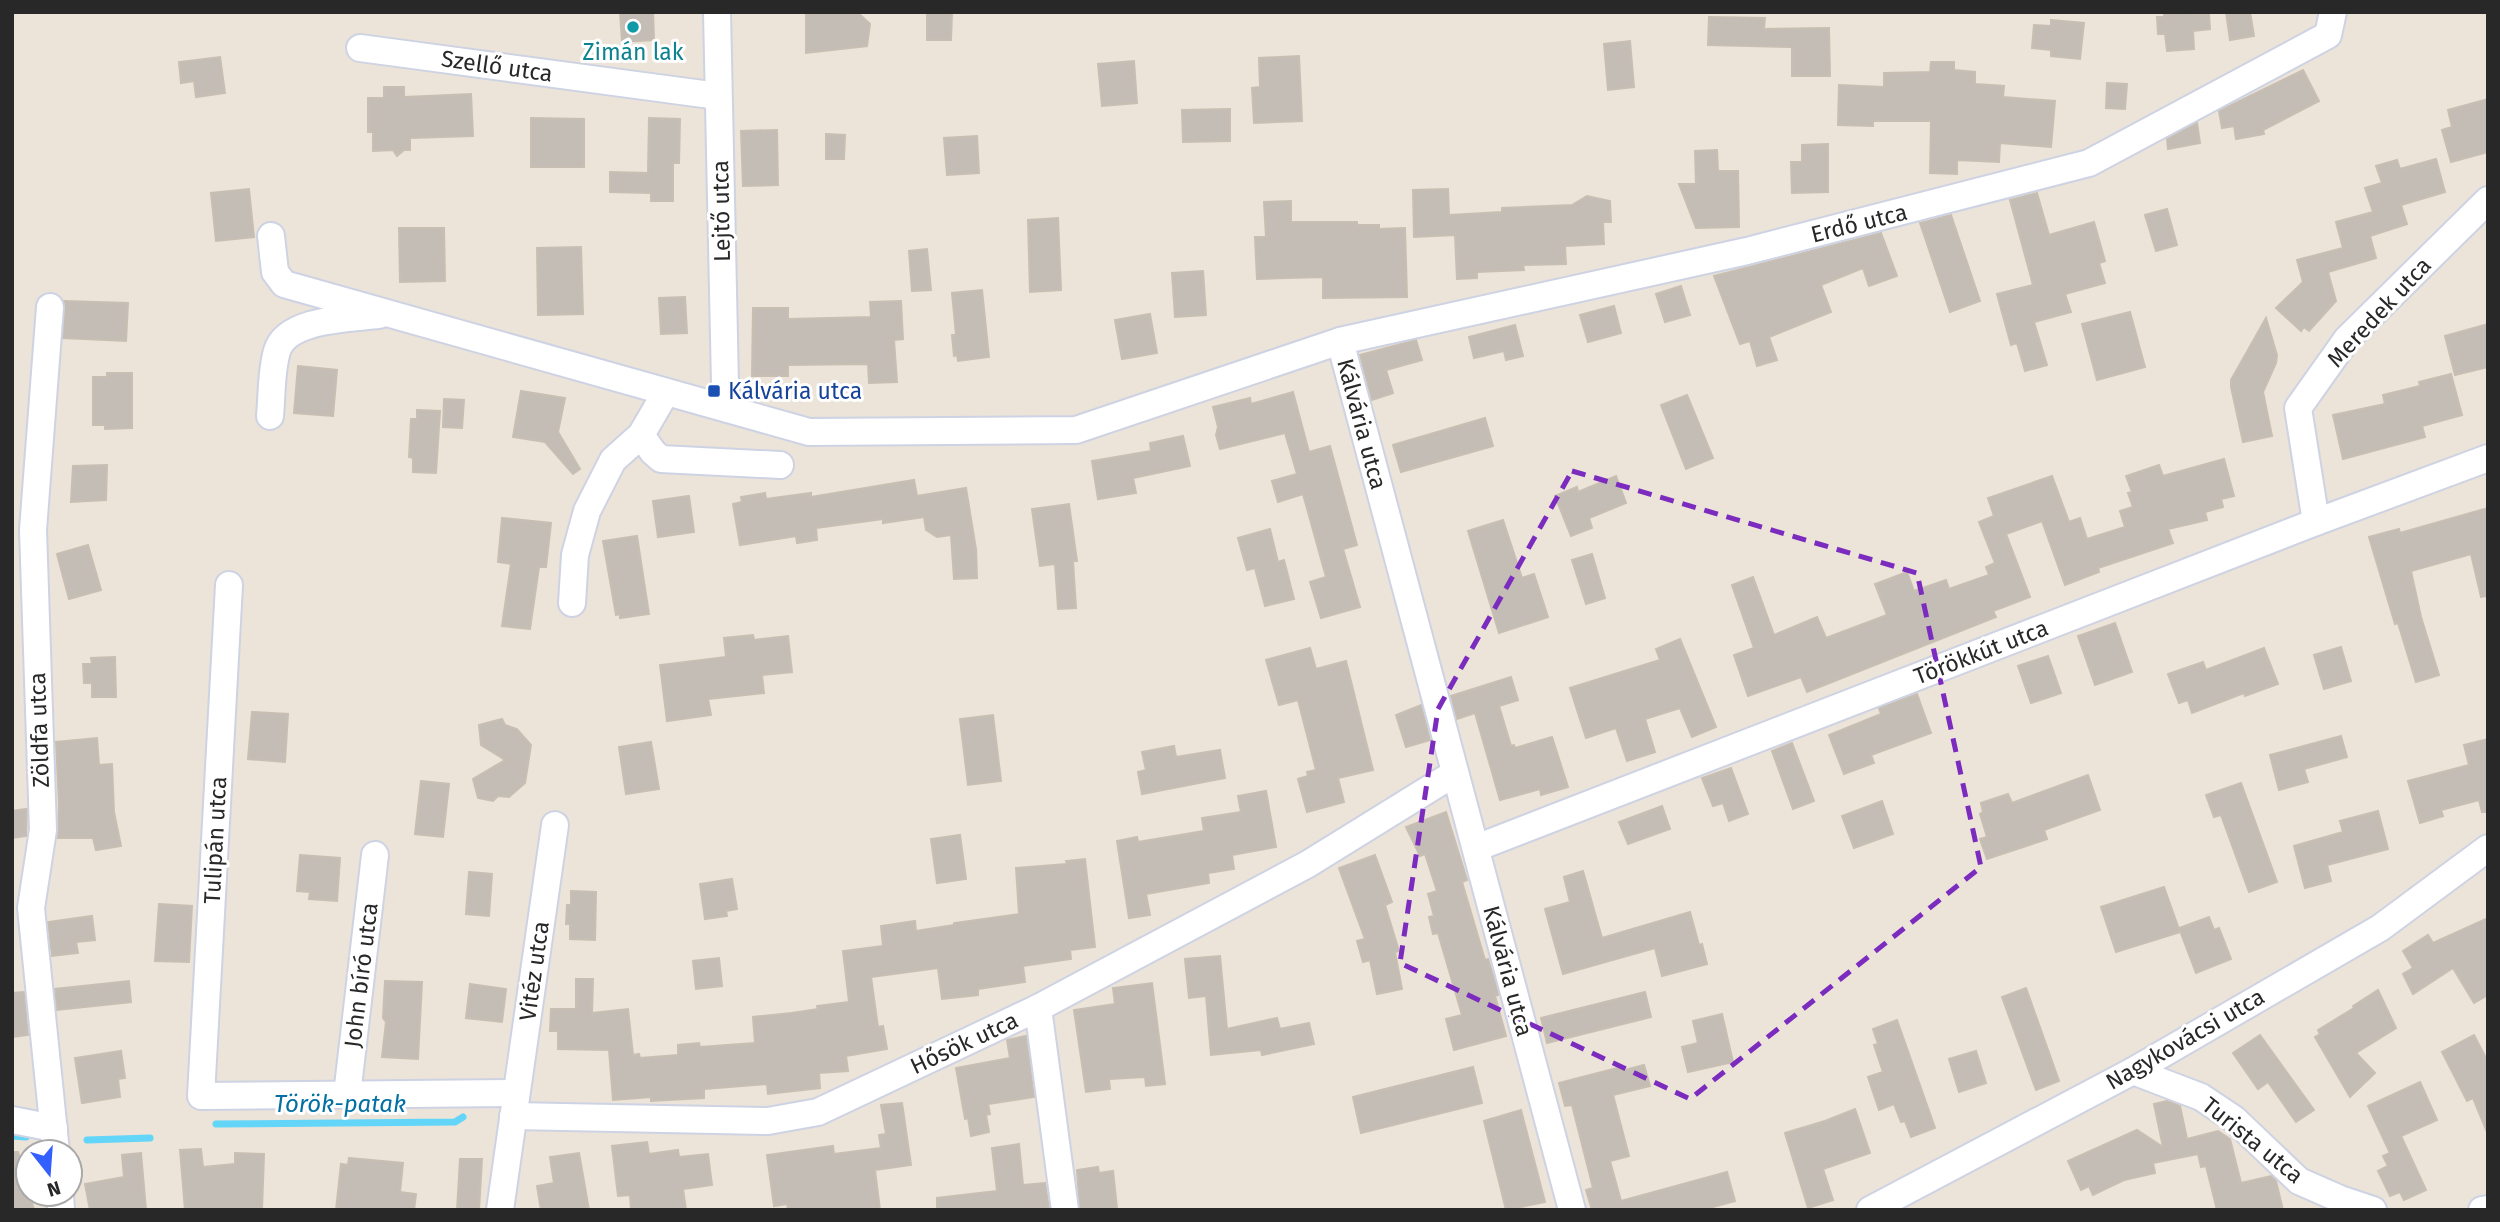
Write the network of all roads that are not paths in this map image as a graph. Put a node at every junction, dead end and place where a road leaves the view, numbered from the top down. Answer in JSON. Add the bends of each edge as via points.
{"nodes":[{"id":1,"x":717,"y":12,"type":"edge"},
{"id":2,"x":2333,"y":12,"type":"edge"},
{"id":3,"x":360,"y":48,"type":"dead end"},
{"id":4,"x":718,"y":96,"type":"junction"},
{"id":5,"x":2488,"y":200,"type":"edge"},
{"id":6,"x":271,"y":236,"type":"dead end"},
{"id":7,"x":50,"y":307,"type":"dead end"},
{"id":8,"x":391,"y":313,"type":"junction"},
{"id":9,"x":1340,"y":341,"type":"junction"},
{"id":10,"x":666,"y":392,"type":"junction"},
{"id":11,"x":728,"y":409,"type":"junction"},
{"id":12,"x":270,"y":416,"type":"dead end"},
{"id":13,"x":641,"y":435,"type":"junction"},
{"id":14,"x":2488,"y":458,"type":"edge"},
{"id":15,"x":780,"y":465,"type":"dead end"},
{"id":16,"x":2316,"y":522,"type":"junction"},
{"id":17,"x":229,"y":584,"type":"dead end"},
{"id":18,"x":572,"y":603,"type":"dead end"},
{"id":19,"x":1455,"y":773,"type":"junction"},
{"id":20,"x":555,"y":825,"type":"dead end"},
{"id":21,"x":1476,"y":848,"type":"junction"},
{"id":22,"x":2488,"y":848,"type":"edge"},
{"id":23,"x":375,"y":855,"type":"dead end"},
{"id":24,"x":1038,"y":1008,"type":"junction"},
{"id":25,"x":2133,"y":1071,"type":"junction"},
{"id":26,"x":347,"y":1095,"type":"junction"},
{"id":27,"x":201,"y":1096,"type":"joint"},
{"id":28,"x":515,"y":1105,"type":"junction"},
{"id":29,"x":12,"y":1120,"type":"edge"},
{"id":30,"x":51,"y":1138,"type":"edge"},
{"id":31,"x":55,"y":1138,"type":"edge"},
{"id":32,"x":2488,"y":1209,"type":"edge"},
{"id":33,"x":500,"y":1210,"type":"edge"},
{"id":34,"x":1065,"y":1210,"type":"edge"},
{"id":35,"x":1572,"y":1210,"type":"edge"},
{"id":36,"x":1870,"y":1210,"type":"edge"},
{"id":37,"x":2373,"y":1210,"type":"edge"},
{"id":38,"x":2482,"y":1210,"type":"edge"}],
"edges":[{"from":1,"to":4,"type":"street","name":"Lejtő utca"},
{"from":2,"to":9,"type":"street","name":"Erdő utca","via":[[2328,35],[2089,163],[1748,251]]},
{"from":3,"to":4,"type":"street","name":"Szellő utca"},
{"from":4,"to":11,"type":"street","name":"Lejtő utca"},
{"from":5,"to":16,"type":"street","name":"Meredek utca","via":[[2347,340],[2298,408]]},
{"from":6,"to":8,"type":"street","name":"Kálvária utca","via":[[275,272],[284,284]]},
{"from":7,"to":31,"type":"street","name":"Zöldfa utca","via":[[33,530],[43,831],[30,908]]},
{"from":8,"to":10,"type":"street","name":"Kálvária utca"},
{"from":8,"to":12,"type":"street","name":"Kálvária utca","via":[[292,330],[277,349]]},
{"from":9,"to":11,"type":"street","name":"Kálvária utca","via":[[1076,430],[809,432]]},
{"from":9,"to":19,"type":"street","name":"Kálvária utca"},
{"from":10,"to":11,"type":"street","name":"Kálvária utca"},
{"from":10,"to":13,"type":"street"},
{"from":13,"to":15,"type":"street","via":[[661,459]]},
{"from":13,"to":18,"type":"street","via":[[613,460],[587,511],[575,555]]},
{"from":14,"to":16,"type":"street","name":"Törökkút utca"},
{"from":16,"to":21,"type":"street","name":"Törökkút utca"},
{"from":17,"to":27,"type":"street","name":"Tulipán utca"},
{"from":19,"to":21,"type":"street","name":"Kálvária utca"},
{"from":19,"to":24,"type":"street","name":"Hősök utca","via":[[1308,864]]},
{"from":20,"to":28,"type":"street","name":"Vitéz utca"},
{"from":21,"to":35,"type":"street","name":"Kálvária utca"},
{"from":22,"to":25,"type":"street","name":"Nagykovácsi utca","via":[[2380,928]]},
{"from":23,"to":26,"type":"street","name":"John bíró utca"},
{"from":24,"to":28,"type":"street","name":"Hősök utca","via":[[818,1112],[768,1121]]},
{"from":24,"to":34,"type":"street"},
{"from":25,"to":36,"type":"street","name":"Nagykovácsi utca"},
{"from":25,"to":37,"type":"street","name":"Turista utca","via":[[2201,1097],[2223,1111],[2299,1181]]},
{"from":26,"to":27,"type":"street","name":"Hősök utca"},
{"from":26,"to":28,"type":"street","name":"Hősök utca"},
{"from":28,"to":33,"type":"street"},
{"from":29,"to":30,"type":"street"},
{"from":32,"to":38,"type":"street"}]}
